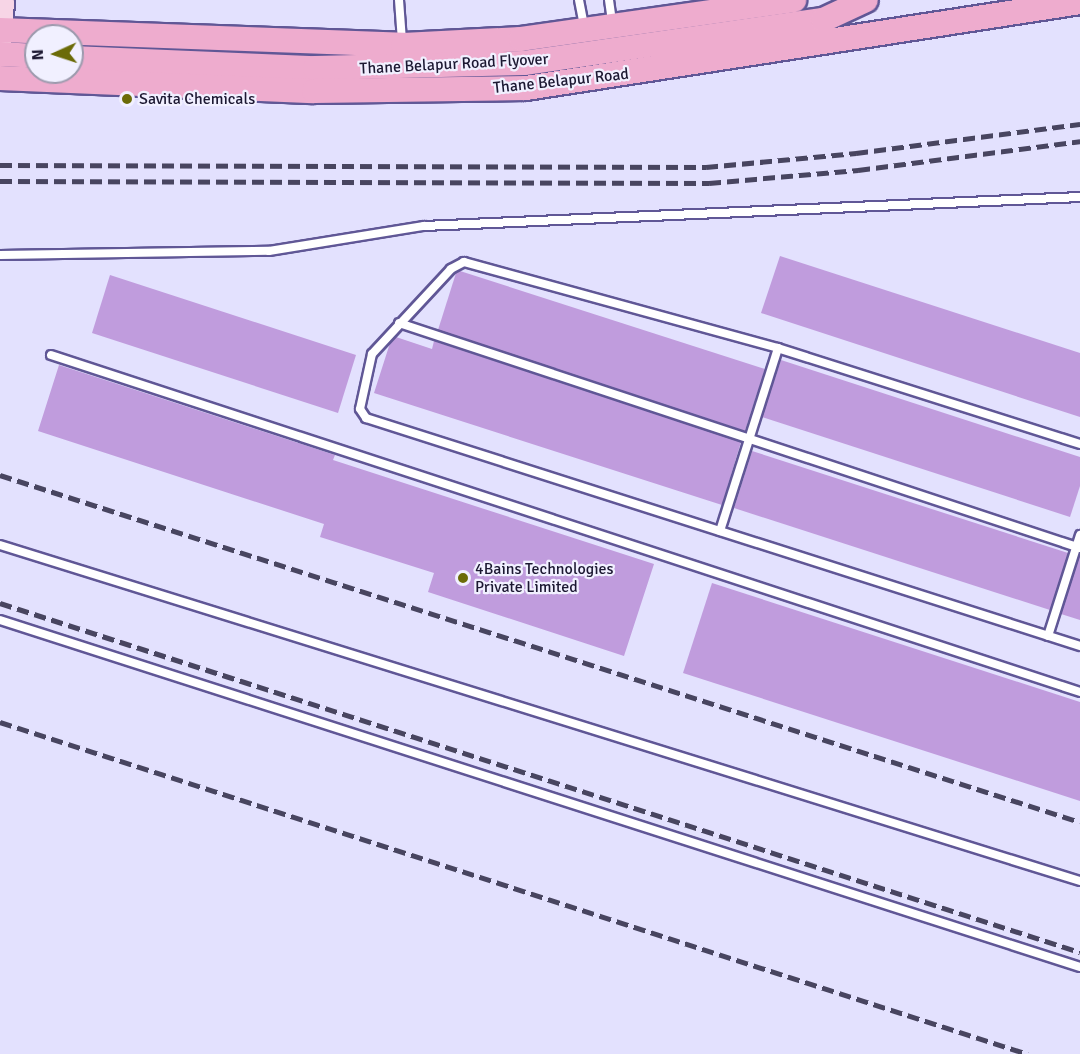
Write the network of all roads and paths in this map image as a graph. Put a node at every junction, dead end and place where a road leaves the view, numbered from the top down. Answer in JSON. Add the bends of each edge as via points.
{"nodes":[{"id":1,"x":3,"y":0,"type":"edge"},
{"id":2,"x":399,"y":0,"type":"edge"},
{"id":3,"x":579,"y":0,"type":"edge"},
{"id":4,"x":609,"y":0,"type":"edge"},
{"id":5,"x":794,"y":0,"type":"edge"},
{"id":6,"x":866,"y":0,"type":"edge"},
{"id":7,"x":1080,"y":2,"type":"edge"},
{"id":8,"x":613,"y":26,"type":"junction"},
{"id":9,"x":585,"y":30,"type":"junction"},
{"id":10,"x":0,"y":41,"type":"edge"},
{"id":11,"x":403,"y":45,"type":"junction"},
{"id":12,"x":24,"y":51,"type":"edge"},
{"id":13,"x":84,"y":58,"type":"edge"},
{"id":14,"x":0,"y":78,"type":"edge"},
{"id":15,"x":1080,"y":197,"type":"edge"},
{"id":16,"x":0,"y":255,"type":"edge"},
{"id":17,"x":399,"y":323,"type":"junction"},
{"id":18,"x":778,"y":348,"type":"junction"},
{"id":19,"x":51,"y":355,"type":"dead end"},
{"id":20,"x":750,"y":439,"type":"junction"},
{"id":21,"x":1080,"y":444,"type":"edge"},
{"id":22,"x":720,"y":531,"type":"junction"},
{"id":23,"x":1080,"y":535,"type":"edge"},
{"id":24,"x":0,"y":545,"type":"edge"},
{"id":25,"x":1078,"y":547,"type":"edge"},
{"id":26,"x":0,"y":620,"type":"edge"},
{"id":27,"x":1048,"y":636,"type":"junction"},
{"id":28,"x":1080,"y":646,"type":"edge"},
{"id":29,"x":1080,"y":692,"type":"edge"},
{"id":30,"x":1080,"y":881,"type":"edge"},
{"id":31,"x":1080,"y":967,"type":"edge"}],
"edges":[{"from":1,"to":10,"type":"main road"},
{"from":2,"to":11,"type":"lane"},
{"from":3,"to":9,"type":"lane"},
{"from":4,"to":8,"type":"lane"},
{"from":5,"to":8,"type":"main road"},
{"from":6,"to":13,"type":"main road","name":"Thane Belapur Road Flyover","via":[[823,20],[524,63],[315,68]]},
{"from":7,"to":14,"type":"main road","name":"Thane Belapur Road","via":[[526,88],[315,92]]},
{"from":8,"to":9,"type":"main road"},
{"from":9,"to":11,"type":"main road","via":[[521,39]]},
{"from":10,"to":11,"type":"main road"},
{"from":10,"to":12,"type":"main road"},
{"from":15,"to":16,"type":"lane","via":[[424,226],[269,251]]},
{"from":17,"to":18,"type":"lane","via":[[451,269],[464,262]]},
{"from":17,"to":20,"type":"lane"},
{"from":17,"to":22,"type":"lane","via":[[372,354],[360,409],[366,418]]},
{"from":18,"to":20,"type":"lane"},
{"from":18,"to":21,"type":"lane"},
{"from":19,"to":29,"type":"lane"},
{"from":20,"to":22,"type":"lane"},
{"from":20,"to":25,"type":"lane"},
{"from":22,"to":27,"type":"lane"},
{"from":23,"to":25,"type":"lane"},
{"from":24,"to":30,"type":"lane"},
{"from":25,"to":27,"type":"lane"},
{"from":26,"to":31,"type":"lane"},
{"from":27,"to":28,"type":"lane"}]}
